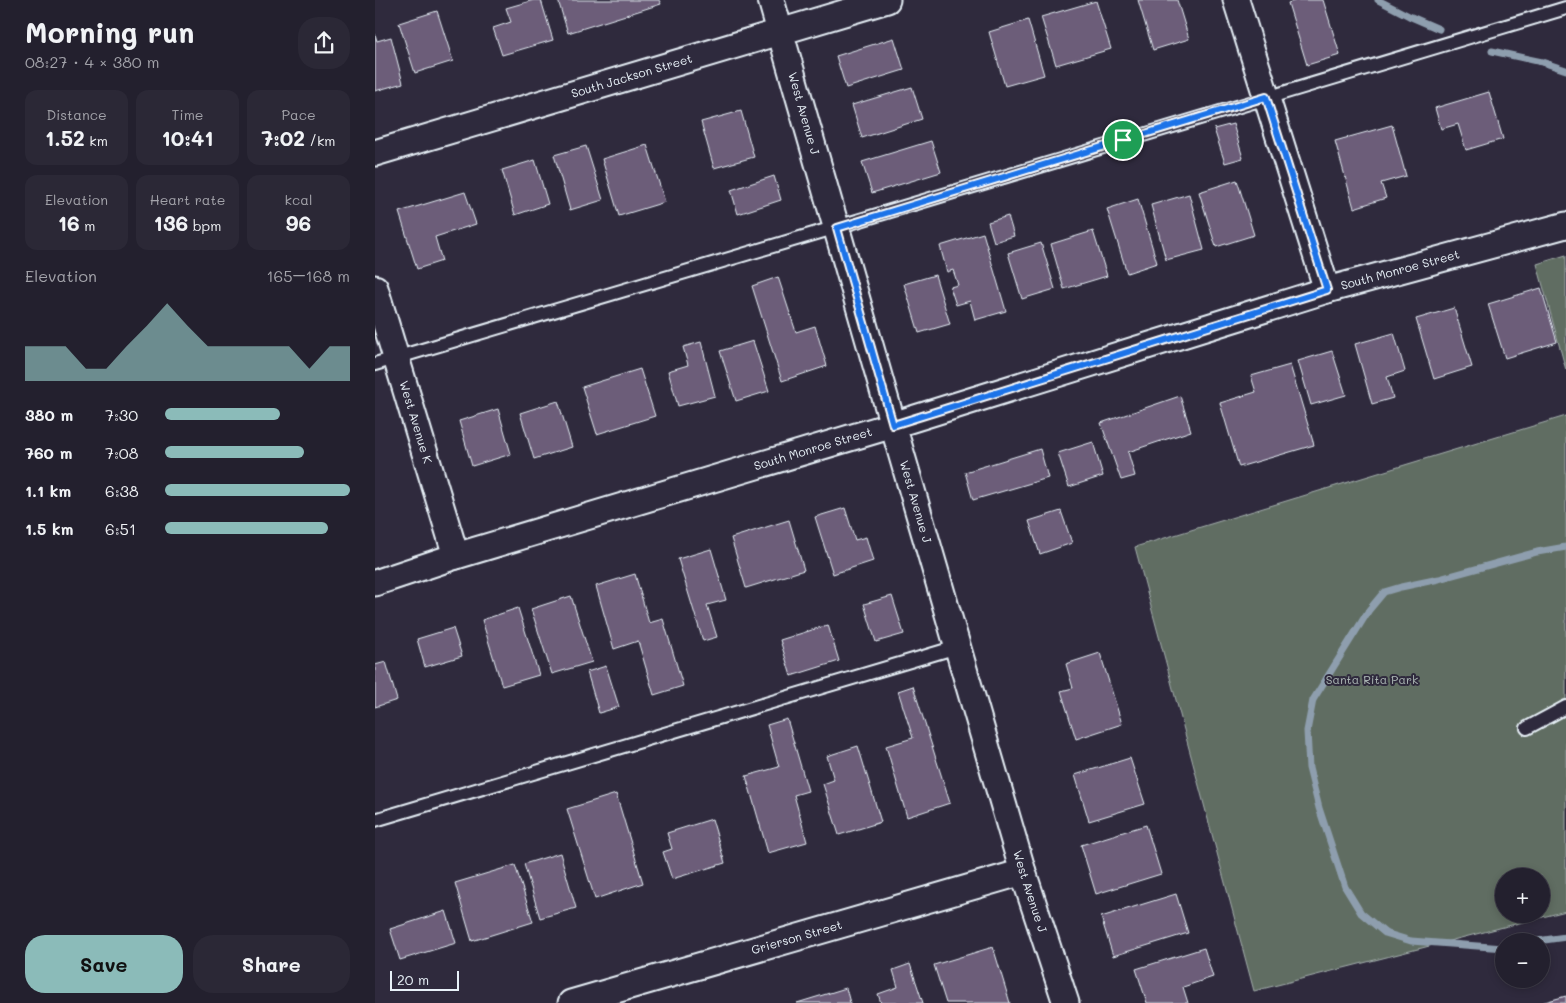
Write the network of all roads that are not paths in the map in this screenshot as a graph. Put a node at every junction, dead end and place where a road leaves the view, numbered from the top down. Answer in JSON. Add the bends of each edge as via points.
{"nodes":[{"id":1,"x":771,"y":0,"type":"edge"},
{"id":2,"x":887,"y":0,"type":"edge"},
{"id":3,"x":1236,"y":0,"type":"edge"},
{"id":4,"x":1566,"y":8,"type":"edge"},
{"id":5,"x":781,"y":32,"type":"junction"},
{"id":6,"x":1266,"y":97,"type":"junction"},
{"id":7,"x":375,"y":154,"type":"edge"},
{"id":8,"x":1566,"y":225,"type":"edge"},
{"id":9,"x":837,"y":228,"type":"junction"},
{"id":10,"x":375,"y":288,"type":"edge"},
{"id":11,"x":1327,"y":290,"type":"junction"},
{"id":12,"x":386,"y":361,"type":"edge"},
{"id":13,"x":893,"y":425,"type":"junction"},
{"id":14,"x":456,"y":556,"type":"junction"},
{"id":15,"x":375,"y":583,"type":"edge"},
{"id":16,"x":957,"y":647,"type":"junction"},
{"id":17,"x":1566,"y":707,"type":"edge"},
{"id":18,"x":1527,"y":728,"type":"dead end"},
{"id":19,"x":375,"y":820,"type":"edge"},
{"id":20,"x":1023,"y":872,"type":"junction"},
{"id":21,"x":571,"y":1003,"type":"edge"},
{"id":22,"x":1066,"y":1003,"type":"edge"}],
"edges":[{"from":1,"to":5,"type":"street","name":"West Avenue J"},
{"from":2,"to":5,"type":"street","name":"South Jackson Street"},
{"from":3,"to":6,"type":"street"},
{"from":4,"to":6,"type":"lane"},
{"from":5,"to":7,"type":"street","name":"South Jackson Street"},
{"from":5,"to":9,"type":"street","name":"West Avenue J"},
{"from":6,"to":9,"type":"lane"},
{"from":6,"to":11,"type":"street"},
{"from":8,"to":11,"type":"street","name":"South Monroe Street"},
{"from":9,"to":12,"type":"lane"},
{"from":9,"to":13,"type":"street","name":"West Avenue J"},
{"from":10,"to":12,"type":"street","name":"West Avenue K"},
{"from":11,"to":13,"type":"street","name":"South Monroe Street"},
{"from":12,"to":14,"type":"street","name":"West Avenue K"},
{"from":13,"to":14,"type":"street","name":"South Monroe Street"},
{"from":13,"to":16,"type":"street","name":"West Avenue J"},
{"from":14,"to":15,"type":"street","name":"South Monroe Street"},
{"from":16,"to":19,"type":"lane"},
{"from":16,"to":20,"type":"street","name":"West Avenue J"},
{"from":17,"to":18,"type":"lane"},
{"from":20,"to":21,"type":"street","name":"Grierson Street"},
{"from":20,"to":22,"type":"street","name":"West Avenue J"}]}
